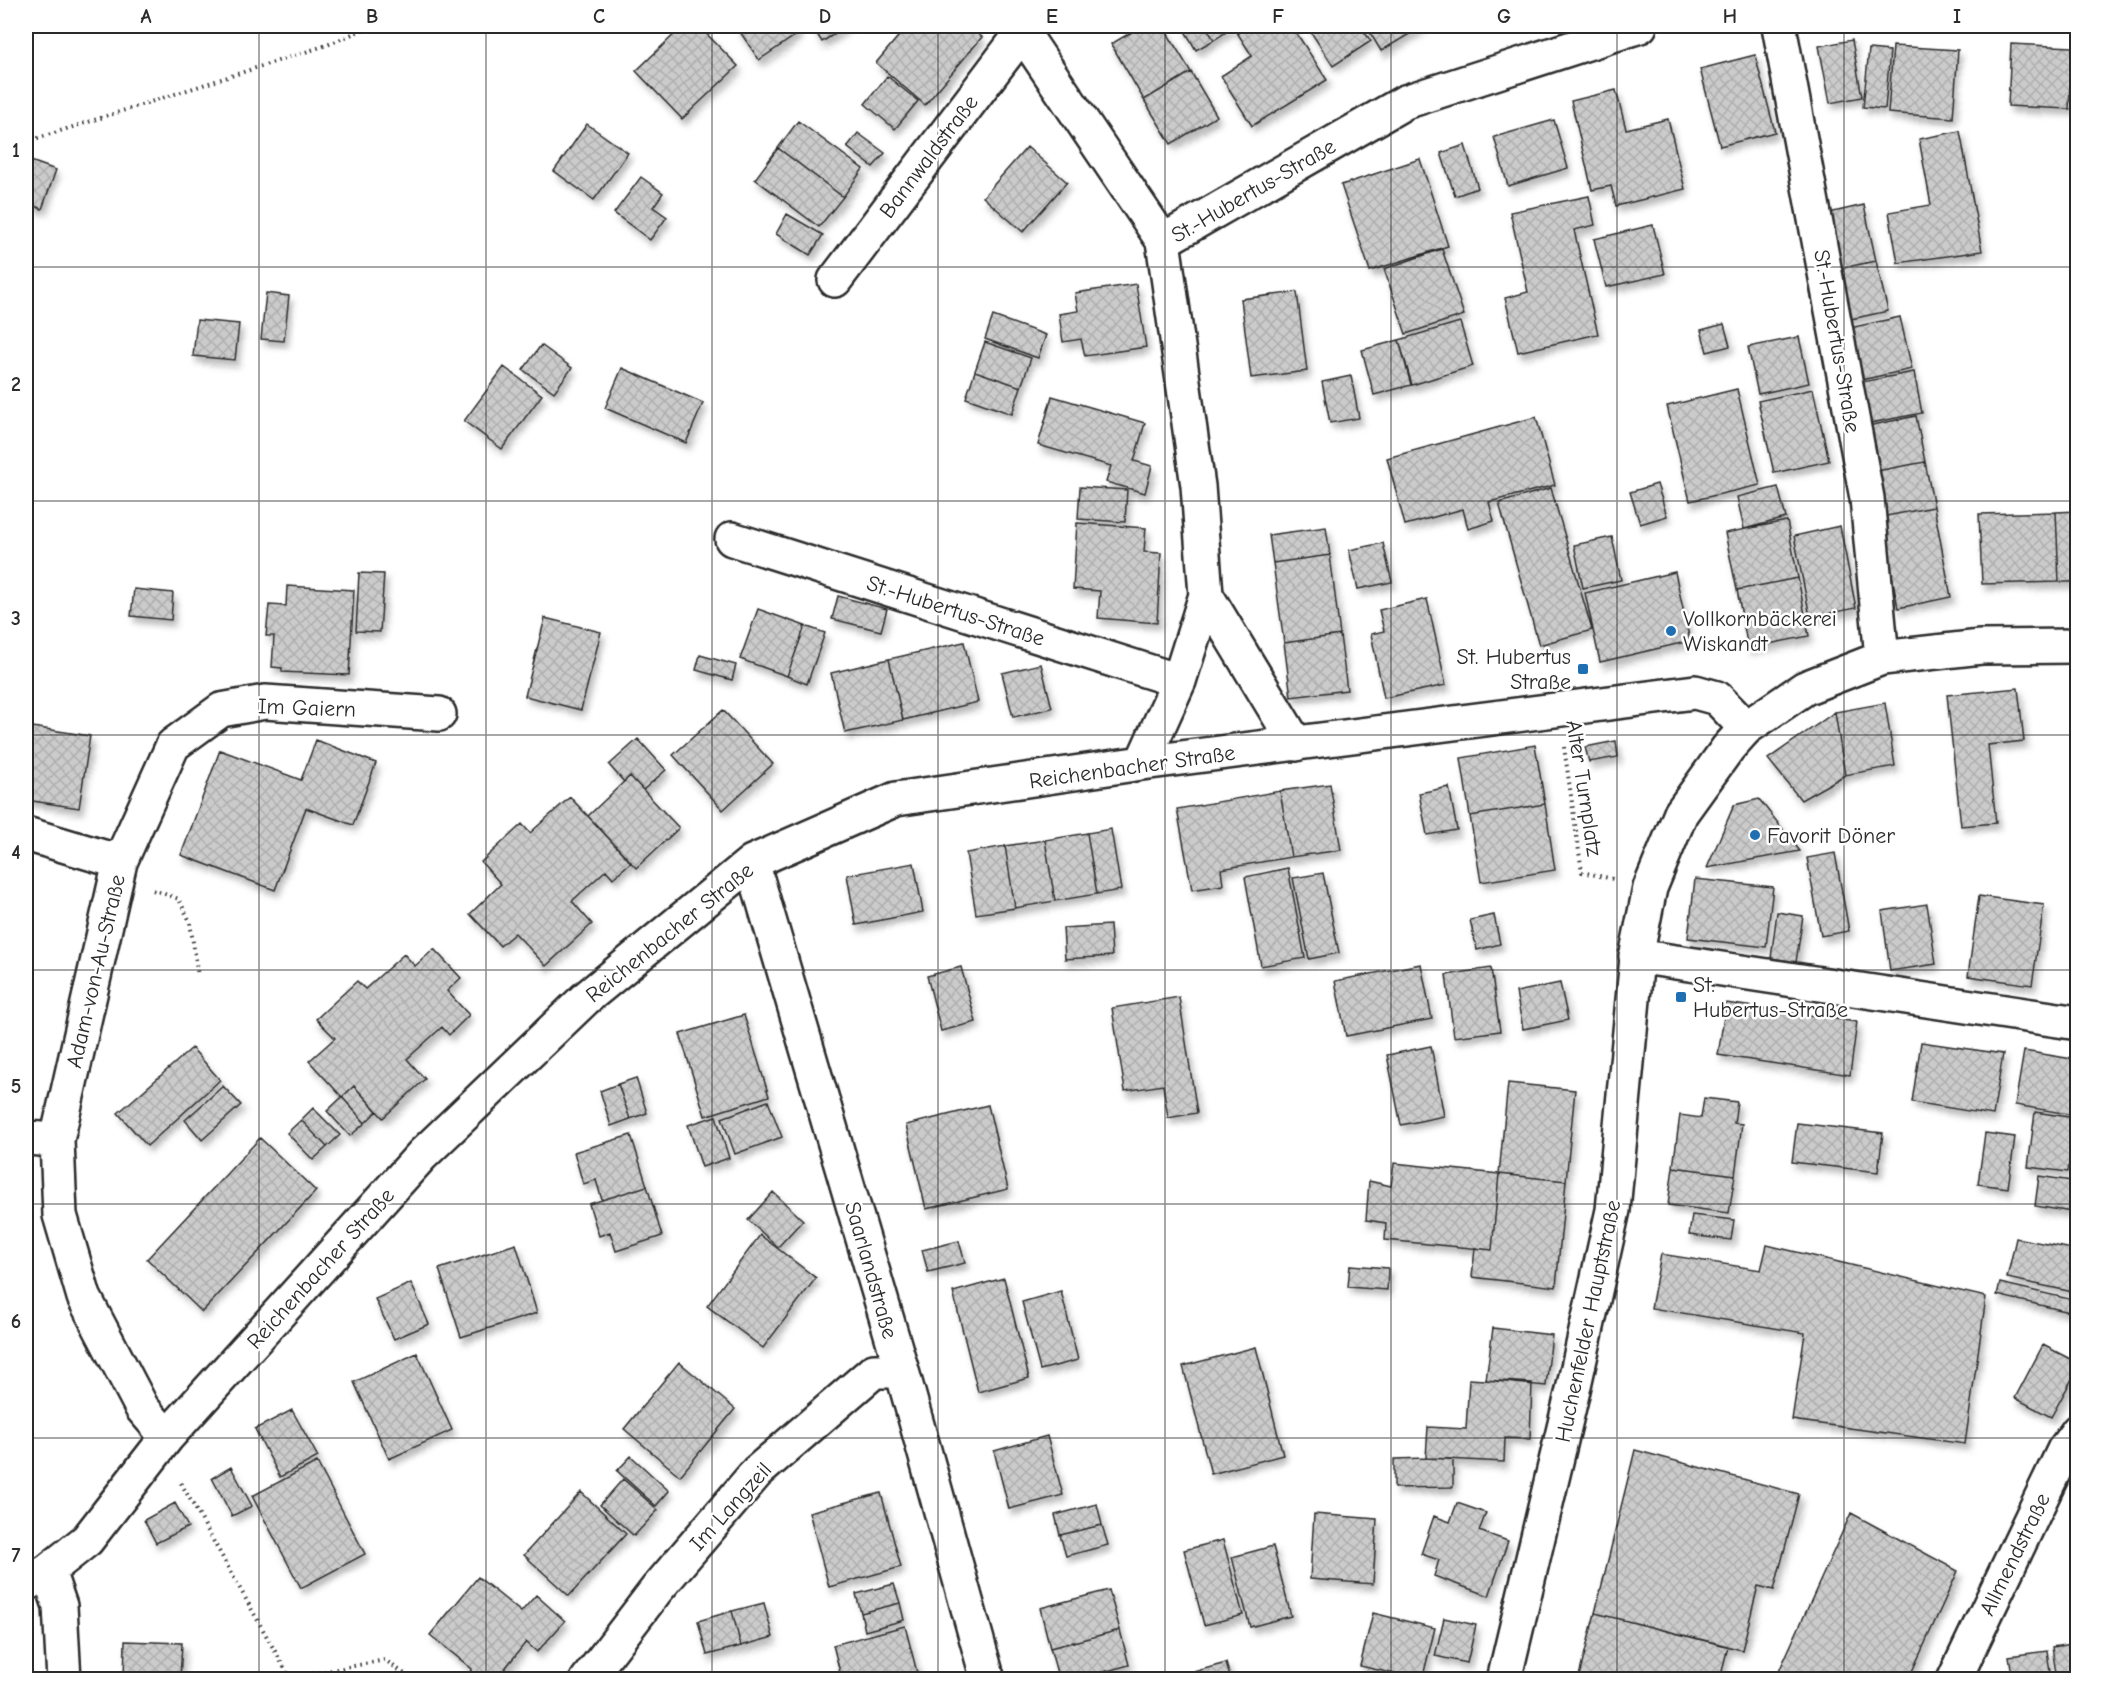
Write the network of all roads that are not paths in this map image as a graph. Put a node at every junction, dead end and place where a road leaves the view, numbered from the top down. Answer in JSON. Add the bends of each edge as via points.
{"nodes":[{"id":1,"x":1640,"y":26,"type":"edge"},
{"id":2,"x":1779,"y":26,"type":"edge"},
{"id":3,"x":1020,"y":29,"type":"edge"},
{"id":4,"x":1163,"y":241,"type":"junction"},
{"id":5,"x":835,"y":280,"type":"dead end"},
{"id":6,"x":732,"y":539,"type":"dead end"},
{"id":7,"x":1206,"y":595,"type":"junction"},
{"id":8,"x":2078,"y":646,"type":"edge"},
{"id":9,"x":1882,"y":658,"type":"junction"},
{"id":10,"x":1179,"y":681,"type":"junction"},
{"id":11,"x":439,"y":714,"type":"dead end"},
{"id":12,"x":1746,"y":728,"type":"junction"},
{"id":13,"x":1296,"y":744,"type":"junction"},
{"id":14,"x":1142,"y":763,"type":"junction"},
{"id":15,"x":26,"y":834,"type":"edge"},
{"id":16,"x":752,"y":862,"type":"junction"},
{"id":17,"x":117,"y":872,"type":"junction"},
{"id":18,"x":1636,"y":956,"type":"junction"},
{"id":19,"x":2078,"y":1023,"type":"edge"},
{"id":20,"x":41,"y":1139,"type":"edge"},
{"id":21,"x":902,"y":1371,"type":"junction"},
{"id":22,"x":2078,"y":1431,"type":"edge"},
{"id":23,"x":167,"y":1437,"type":"junction"},
{"id":24,"x":37,"y":1577,"type":"edge"},
{"id":25,"x":64,"y":1680,"type":"edge"},
{"id":26,"x":587,"y":1680,"type":"edge"},
{"id":27,"x":988,"y":1680,"type":"edge"},
{"id":28,"x":1504,"y":1680,"type":"edge"},
{"id":29,"x":1954,"y":1680,"type":"edge"}],
"edges":[{"from":1,"to":4,"type":"street","name":"St.-Hubertus-Straße","via":[[1404,102]]},
{"from":2,"to":9,"type":"street","name":"St.-Hubertus-Straße","via":[[1867,498]]},
{"from":3,"to":4,"type":"street","name":"Bannwaldstraße"},
{"from":3,"to":5,"type":"street","name":"Bannwaldstraße"},
{"from":4,"to":7,"type":"street","name":"St.-Hubertus-Straße","via":[[1198,486]]},
{"from":6,"to":10,"type":"street","name":"St.-Hubertus-Straße"},
{"from":7,"to":10,"type":"street","name":"St.-Hubertus-Straße"},
{"from":7,"to":13,"type":"street","name":"St.-Hubertus-Straße"},
{"from":8,"to":9,"type":"street","name":"Huchenfelder Hauptstraße","via":[[1982,647]]},
{"from":9,"to":12,"type":"street","name":"Huchenfelder Hauptstraße","via":[[1805,688]]},
{"from":10,"to":14,"type":"street","name":"St.-Hubertus-Straße"},
{"from":11,"to":17,"type":"street","name":"Im Gaiern","via":[[265,702],[221,710],[172,745]]},
{"from":12,"to":13,"type":"street","name":"Reichenbacher Straße","via":[[1717,698],[1695,693]]},
{"from":12,"to":18,"type":"street","name":"Huchenfelder Hauptstraße","via":[[1682,813],[1650,888]]},
{"from":13,"to":14,"type":"street","name":"Reichenbacher Straße"},
{"from":14,"to":16,"type":"street","name":"Reichenbacher Straße","via":[[896,799]]},
{"from":15,"to":17,"type":"street","name":"Adam-von-Au-Straße"},
{"from":16,"to":21,"type":"street","name":"Saarlandstraße"},
{"from":16,"to":23,"type":"street","name":"Reichenbacher Straße","via":[[585,999],[422,1155]]},
{"from":17,"to":20,"type":"street","name":"Adam-von-Au-Straße"},
{"from":18,"to":19,"type":"street"},
{"from":18,"to":28,"type":"street","name":"Huchenfelder Hauptstraße","via":[[1613,1210]]},
{"from":20,"to":23,"type":"street","name":"Adam-von-Au-Straße","via":[[84,1297],[142,1408]]},
{"from":21,"to":26,"type":"street","name":"Im Langzeil","via":[[874,1371],[757,1472],[657,1589]]},
{"from":21,"to":27,"type":"street","name":"Saarlandstraße"},
{"from":22,"to":29,"type":"street","name":"Allmendstraße","via":[[2064,1450]]},
{"from":23,"to":24,"type":"street","name":"Reichenbacher Straße","via":[[87,1540]]},
{"from":24,"to":25,"type":"street","via":[[60,1605]]}]}
